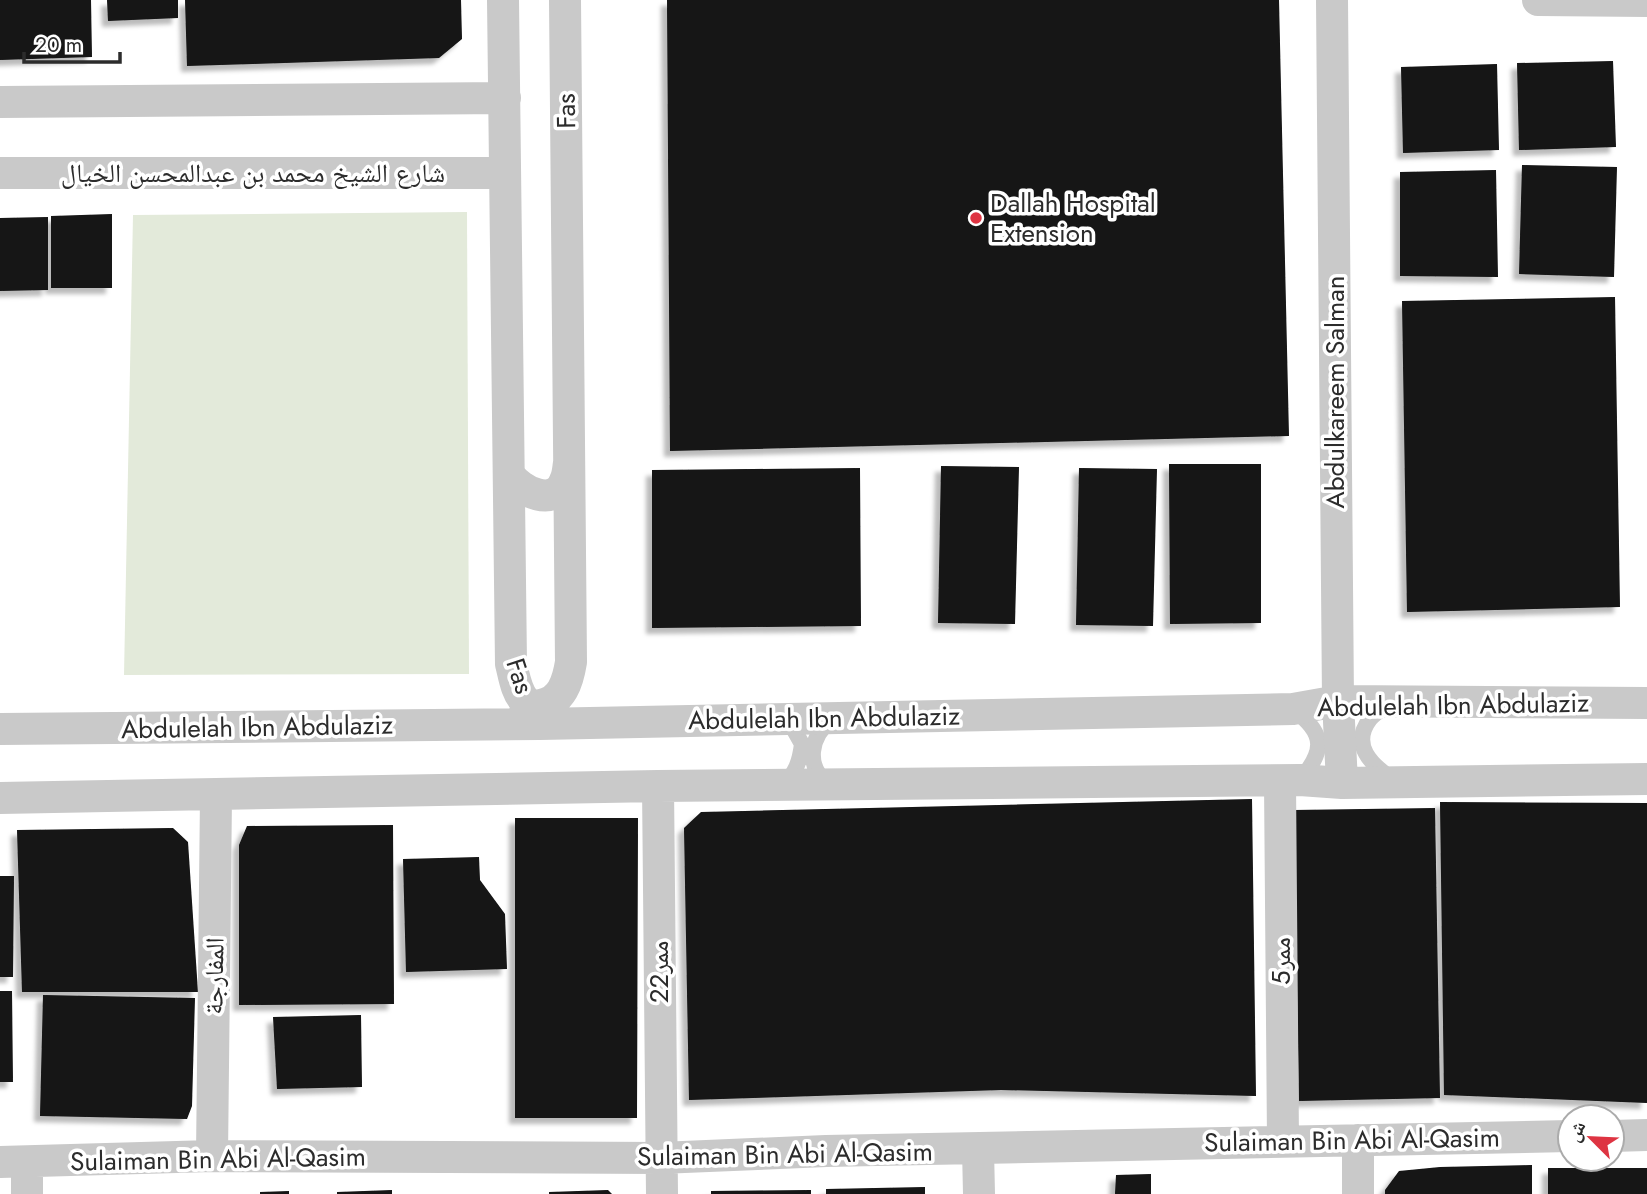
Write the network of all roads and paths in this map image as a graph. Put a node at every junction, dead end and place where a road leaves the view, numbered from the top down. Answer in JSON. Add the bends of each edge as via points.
{"nodes":[{"id":1,"x":503,"y":0,"type":"edge"},
{"id":2,"x":565,"y":0,"type":"edge"},
{"id":3,"x":1332,"y":0,"type":"edge"},
{"id":4,"x":1538,"y":0,"type":"edge"},
{"id":5,"x":1647,"y":1,"type":"edge"},
{"id":6,"x":452,"y":98,"type":"junction"},
{"id":7,"x":505,"y":98,"type":"junction"},
{"id":8,"x":0,"y":102,"type":"edge"},
{"id":9,"x":445,"y":172,"type":"junction"},
{"id":10,"x":0,"y":173,"type":"edge"},
{"id":11,"x":505,"y":173,"type":"junction"},
{"id":12,"x":569,"y":463,"type":"junction"},
{"id":13,"x":509,"y":474,"type":"junction"},
{"id":14,"x":1338,"y":701,"type":"junction"},
{"id":15,"x":1392,"y":701,"type":"junction"},
{"id":16,"x":1647,"y":703,"type":"edge"},
{"id":17,"x":1293,"y":709,"type":"junction"},
{"id":18,"x":833,"y":718,"type":"junction"},
{"id":19,"x":788,"y":719,"type":"junction"},
{"id":20,"x":0,"y":729,"type":"edge"},
{"id":21,"x":1647,"y":779,"type":"edge"},
{"id":22,"x":1290,"y":781,"type":"junction"},
{"id":23,"x":1396,"y":782,"type":"junction"},
{"id":24,"x":1342,"y":783,"type":"junction"},
{"id":25,"x":830,"y":785,"type":"junction"},
{"id":26,"x":658,"y":786,"type":"junction"},
{"id":27,"x":780,"y":786,"type":"junction"},
{"id":28,"x":216,"y":796,"type":"junction"},
{"id":29,"x":0,"y":798,"type":"edge"},
{"id":30,"x":1647,"y":1135,"type":"edge"},
{"id":31,"x":1556,"y":1136,"type":"edge"},
{"id":32,"x":1626,"y":1136,"type":"edge"},
{"id":33,"x":1358,"y":1140,"type":"junction"},
{"id":34,"x":1283,"y":1141,"type":"junction"},
{"id":35,"x":978,"y":1149,"type":"junction"},
{"id":36,"x":212,"y":1156,"type":"junction"},
{"id":37,"x":660,"y":1158,"type":"junction"},
{"id":38,"x":13,"y":1162,"type":"edge"},
{"id":39,"x":27,"y":1194,"type":"edge"},
{"id":40,"x":662,"y":1194,"type":"edge"},
{"id":41,"x":979,"y":1194,"type":"edge"},
{"id":42,"x":1358,"y":1194,"type":"edge"}],
"edges":[{"from":1,"to":7,"type":"street","name":"Fas"},
{"from":2,"to":12,"type":"street","name":"Fas"},
{"from":3,"to":14,"type":"street","name":"Abdulkareem Salman"},
{"from":4,"to":5,"type":"street"},
{"from":6,"to":7,"type":"street"},
{"from":6,"to":8,"type":"street"},
{"from":6,"to":9,"type":"street","via":[[470,104],[477,112],[487,138],[480,157],[464,169]]},
{"from":7,"to":11,"type":"street","name":"Fas"},
{"from":9,"to":10,"type":"street","name":"شارع الشيخ محمد بن عبدالمحسن الخيال"},
{"from":9,"to":11,"type":"street","name":"شارع الشيخ محمد بن عبدالمحسن الخيال"},
{"from":11,"to":13,"type":"street","name":"Fas"},
{"from":12,"to":13,"type":"street","via":[[565,482],[556,492],[544,495],[521,489]]},
{"from":12,"to":13,"type":"street","name":"Fas","via":[[571,662],[559,695],[542,705],[533,706],[521,696],[511,664]]},
{"from":14,"to":15,"type":"street","name":"Abdulelah Ibn Abdulaziz"},
{"from":14,"to":17,"type":"street","name":"Abdulelah Ibn Abdulaziz"},
{"from":14,"to":24,"type":"street","name":"Abdulkareem Salman"},
{"from":15,"to":16,"type":"street","name":"Abdulelah Ibn Abdulaziz"},
{"from":15,"to":23,"type":"lane","via":[[1369,720],[1362,738],[1373,765]]},
{"from":17,"to":18,"type":"street","name":"Abdulelah Ibn Abdulaziz"},
{"from":17,"to":22,"type":"lane","via":[[1318,734],[1320,747],[1312,766]]},
{"from":18,"to":19,"type":"street","name":"Abdulelah Ibn Abdulaziz"},
{"from":18,"to":25,"type":"lane","via":[[816,739],[813,762],[818,776]]},
{"from":19,"to":20,"type":"street","name":"Abdulelah Ibn Abdulaziz"},
{"from":19,"to":27,"type":"lane","via":[[802,744],[795,771]]},
{"from":21,"to":23,"type":"street"},
{"from":22,"to":24,"type":"street"},
{"from":22,"to":25,"type":"street"},
{"from":22,"to":34,"type":"street","name":"ممر5"},
{"from":23,"to":24,"type":"street"},
{"from":25,"to":27,"type":"street"},
{"from":26,"to":27,"type":"street"},
{"from":26,"to":28,"type":"street"},
{"from":26,"to":37,"type":"street","name":"ممر22"},
{"from":28,"to":29,"type":"street"},
{"from":28,"to":36,"type":"street","name":"المفارجة"},
{"from":30,"to":32,"type":"street"},
{"from":31,"to":33,"type":"street","name":"Sulaiman Bin Abi Al-Qasim"},
{"from":33,"to":34,"type":"street","name":"Sulaiman Bin Abi Al-Qasim"},
{"from":33,"to":42,"type":"street"},
{"from":34,"to":35,"type":"street","name":"Sulaiman Bin Abi Al-Qasim"},
{"from":35,"to":37,"type":"street","name":"Sulaiman Bin Abi Al-Qasim"},
{"from":35,"to":41,"type":"street"},
{"from":36,"to":37,"type":"street","name":"Sulaiman Bin Abi Al-Qasim"},
{"from":36,"to":38,"type":"street","name":"Sulaiman Bin Abi Al-Qasim"},
{"from":37,"to":40,"type":"street","name":"ممر22"},
{"from":38,"to":39,"type":"street"}]}
